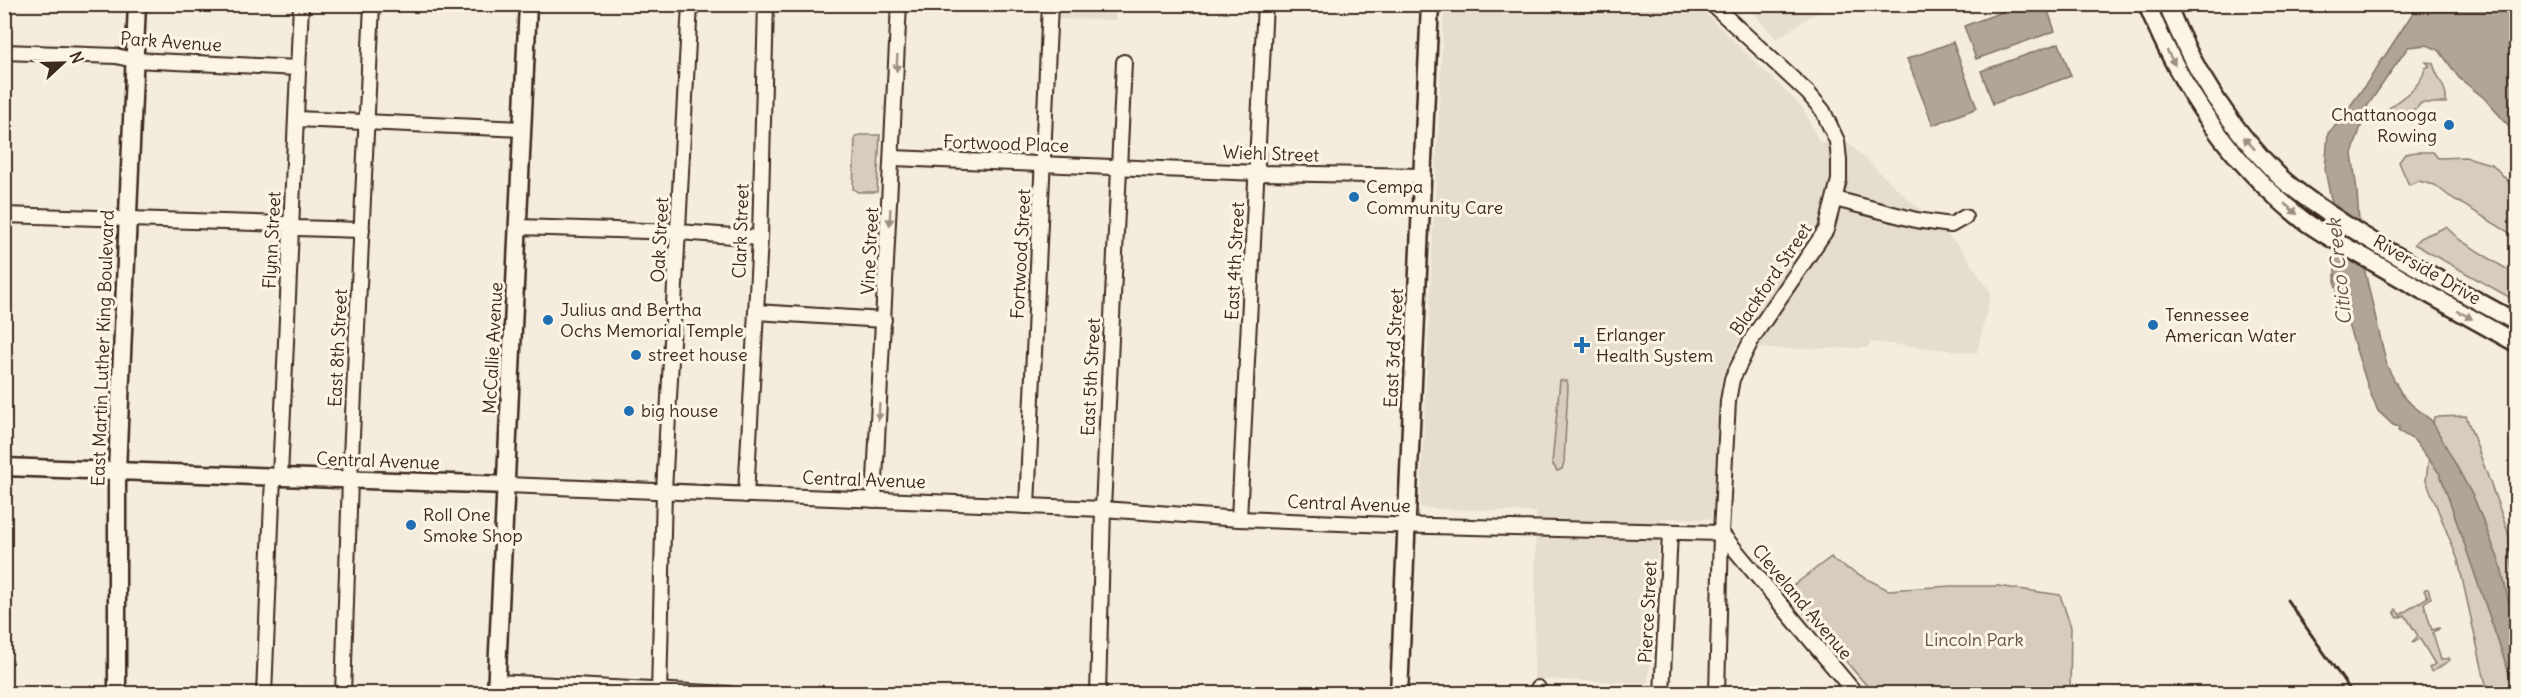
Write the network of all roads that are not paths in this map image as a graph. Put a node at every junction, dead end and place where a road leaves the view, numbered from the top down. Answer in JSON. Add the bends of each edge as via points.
{"nodes":[{"id":1,"x":137,"y":4,"type":"edge"},
{"id":2,"x":301,"y":4,"type":"edge"},
{"id":3,"x":372,"y":4,"type":"edge"},
{"id":4,"x":528,"y":4,"type":"edge"},
{"id":5,"x":690,"y":4,"type":"edge"},
{"id":6,"x":766,"y":4,"type":"edge"},
{"id":7,"x":899,"y":4,"type":"edge"},
{"id":8,"x":1050,"y":4,"type":"edge"},
{"id":9,"x":1265,"y":4,"type":"edge"},
{"id":10,"x":1430,"y":4,"type":"edge"},
{"id":11,"x":1712,"y":4,"type":"edge"},
{"id":12,"x":2147,"y":4,"type":"edge"},
{"id":13,"x":2167,"y":4,"type":"edge"},
{"id":14,"x":4,"y":52,"type":"edge"},
{"id":15,"x":134,"y":60,"type":"junction"},
{"id":16,"x":1124,"y":62,"type":"dead end"},
{"id":17,"x":298,"y":68,"type":"junction"},
{"id":18,"x":296,"y":119,"type":"junction"},
{"id":19,"x":367,"y":122,"type":"junction"},
{"id":20,"x":522,"y":129,"type":"junction"},
{"id":21,"x":893,"y":158,"type":"junction"},
{"id":22,"x":1043,"y":164,"type":"junction"},
{"id":23,"x":1119,"y":166,"type":"junction"},
{"id":24,"x":1258,"y":172,"type":"junction"},
{"id":25,"x":1422,"y":176,"type":"junction"},
{"id":26,"x":1834,"y":199,"type":"junction"},
{"id":27,"x":4,"y":216,"type":"edge"},
{"id":28,"x":1965,"y":217,"type":"dead end"},
{"id":29,"x":127,"y":220,"type":"junction"},
{"id":30,"x":291,"y":226,"type":"junction"},
{"id":31,"x":518,"y":227,"type":"junction"},
{"id":32,"x":362,"y":230,"type":"junction"},
{"id":33,"x":679,"y":232,"type":"junction"},
{"id":34,"x":760,"y":238,"type":"junction"},
{"id":35,"x":756,"y":312,"type":"junction"},
{"id":36,"x":884,"y":320,"type":"junction"},
{"id":37,"x":2517,"y":322,"type":"edge"},
{"id":38,"x":2517,"y":343,"type":"edge"},
{"id":39,"x":4,"y":466,"type":"edge"},
{"id":40,"x":117,"y":471,"type":"junction"},
{"id":41,"x":276,"y":477,"type":"junction"},
{"id":42,"x":350,"y":479,"type":"junction"},
{"id":43,"x":507,"y":485,"type":"junction"},
{"id":44,"x":664,"y":491,"type":"junction"},
{"id":45,"x":746,"y":495,"type":"junction"},
{"id":46,"x":874,"y":500,"type":"junction"},
{"id":47,"x":1027,"y":506,"type":"junction"},
{"id":48,"x":1103,"y":509,"type":"junction"},
{"id":49,"x":1239,"y":519,"type":"junction"},
{"id":50,"x":1406,"y":525,"type":"junction"},
{"id":51,"x":1670,"y":532,"type":"junction"},
{"id":52,"x":1721,"y":533,"type":"junction"},
{"id":53,"x":497,"y":688,"type":"edge"},
{"id":54,"x":659,"y":692,"type":"edge"},
{"id":55,"x":117,"y":693,"type":"edge"},
{"id":56,"x":264,"y":693,"type":"edge"},
{"id":57,"x":344,"y":693,"type":"edge"},
{"id":58,"x":730,"y":693,"type":"edge"},
{"id":59,"x":1098,"y":693,"type":"edge"},
{"id":60,"x":1399,"y":693,"type":"edge"},
{"id":61,"x":1662,"y":693,"type":"edge"},
{"id":62,"x":1717,"y":693,"type":"edge"},
{"id":63,"x":1856,"y":693,"type":"edge"}],
"edges":[{"from":1,"to":15,"type":"main road","name":"East Martin Luther King Boulevard"},
{"from":2,"to":17,"type":"street","name":"Flynn Street"},
{"from":3,"to":19,"type":"street","name":"East 8th Street"},
{"from":4,"to":20,"type":"main road","name":"McCallie Avenue"},
{"from":5,"to":33,"type":"street","name":"Oak Street"},
{"from":6,"to":34,"type":"street","name":"Clark Street"},
{"from":7,"to":21,"type":"street","name":"Vine Street","one_way":true},
{"from":8,"to":22,"type":"street","name":"Fortwood Street"},
{"from":9,"to":24,"type":"street","name":"East 4th Street"},
{"from":10,"to":25,"type":"main road","name":"East 3rd Street"},
{"from":11,"to":26,"type":"street","name":"Blackford Street","via":[[1823,111],[1837,141],[1839,180]]},
{"from":12,"to":38,"type":"main road","name":"Riverside Drive","one_way":true,"via":[[2164,45],[2204,116],[2241,162],[2305,221]]},
{"from":37,"to":13,"type":"main road","name":"Riverside Drive","one_way":true,"via":[[2362,235],[2279,176],[2205,85]]},
{"from":14,"to":15,"type":"street","name":"Park Avenue"},
{"from":15,"to":17,"type":"street","name":"Park Avenue"},
{"from":15,"to":29,"type":"main road","name":"East Martin Luther King Boulevard"},
{"from":16,"to":23,"type":"street","name":"East 5th Street"},
{"from":17,"to":18,"type":"street","name":"Flynn Street"},
{"from":18,"to":19,"type":"street"},
{"from":18,"to":30,"type":"street","name":"Flynn Street"},
{"from":19,"to":20,"type":"street"},
{"from":19,"to":32,"type":"street","name":"East 8th Street"},
{"from":20,"to":31,"type":"main road","name":"McCallie Avenue"},
{"from":21,"to":22,"type":"street","name":"Fortwood Place"},
{"from":21,"to":36,"type":"street","name":"Vine Street","one_way":true},
{"from":22,"to":23,"type":"street","name":"Fortwood Place"},
{"from":22,"to":47,"type":"street","name":"Fortwood Street"},
{"from":23,"to":24,"type":"street","name":"Wiehl Street"},
{"from":23,"to":48,"type":"street","name":"East 5th Street"},
{"from":24,"to":25,"type":"street","name":"Wiehl Street"},
{"from":24,"to":49,"type":"street","name":"East 4th Street"},
{"from":25,"to":50,"type":"main road","name":"East 3rd Street"},
{"from":26,"to":28,"type":"street","via":[[1951,225]]},
{"from":26,"to":52,"type":"street","name":"Blackford Street","via":[[1830,222],[1822,237],[1753,337],[1732,379]]},
{"from":27,"to":29,"type":"street"},
{"from":29,"to":30,"type":"street"},
{"from":29,"to":40,"type":"main road","name":"East Martin Luther King Boulevard"},
{"from":30,"to":32,"type":"street"},
{"from":30,"to":41,"type":"street","name":"Flynn Street"},
{"from":31,"to":33,"type":"street"},
{"from":31,"to":43,"type":"main road","name":"McCallie Avenue"},
{"from":32,"to":42,"type":"street","name":"East 8th Street"},
{"from":33,"to":34,"type":"street"},
{"from":33,"to":44,"type":"street","name":"Oak Street"},
{"from":34,"to":35,"type":"street","name":"Clark Street"},
{"from":35,"to":36,"type":"street"},
{"from":35,"to":45,"type":"street","name":"Clark Street"},
{"from":36,"to":46,"type":"street","name":"Vine Street","one_way":true},
{"from":39,"to":40,"type":"main road","name":"Central Avenue"},
{"from":40,"to":41,"type":"main road","name":"Central Avenue"},
{"from":40,"to":55,"type":"main road","name":"East Martin Luther King Boulevard"},
{"from":41,"to":42,"type":"main road","name":"Central Avenue"},
{"from":41,"to":56,"type":"street","name":"Flynn Street"},
{"from":42,"to":43,"type":"main road","name":"Central Avenue"},
{"from":42,"to":57,"type":"street","name":"East 8th Street"},
{"from":43,"to":44,"type":"street","name":"Central Avenue"},
{"from":43,"to":53,"type":"main road","name":"McCallie Avenue"},
{"from":44,"to":45,"type":"street","name":"Central Avenue"},
{"from":44,"to":54,"type":"street","name":"Oak Street"},
{"from":45,"to":46,"type":"street","name":"Central Avenue"},
{"from":46,"to":47,"type":"street","name":"Central Avenue"},
{"from":47,"to":48,"type":"street","name":"Central Avenue"},
{"from":48,"to":49,"type":"street","name":"Central Avenue"},
{"from":48,"to":59,"type":"street","name":"East 5th Street"},
{"from":49,"to":50,"type":"street","name":"Central Avenue"},
{"from":50,"to":51,"type":"street","name":"Central Avenue"},
{"from":50,"to":60,"type":"main road","name":"East 3rd Street"},
{"from":51,"to":52,"type":"street","name":"Central Avenue"},
{"from":51,"to":61,"type":"street","name":"Pierce Street"},
{"from":52,"to":62,"type":"street","name":"Blackford Street"},
{"from":52,"to":63,"type":"street","name":"Cleveland Avenue"},
{"from":53,"to":54,"type":"street"},
{"from":54,"to":58,"type":"street"}]}
